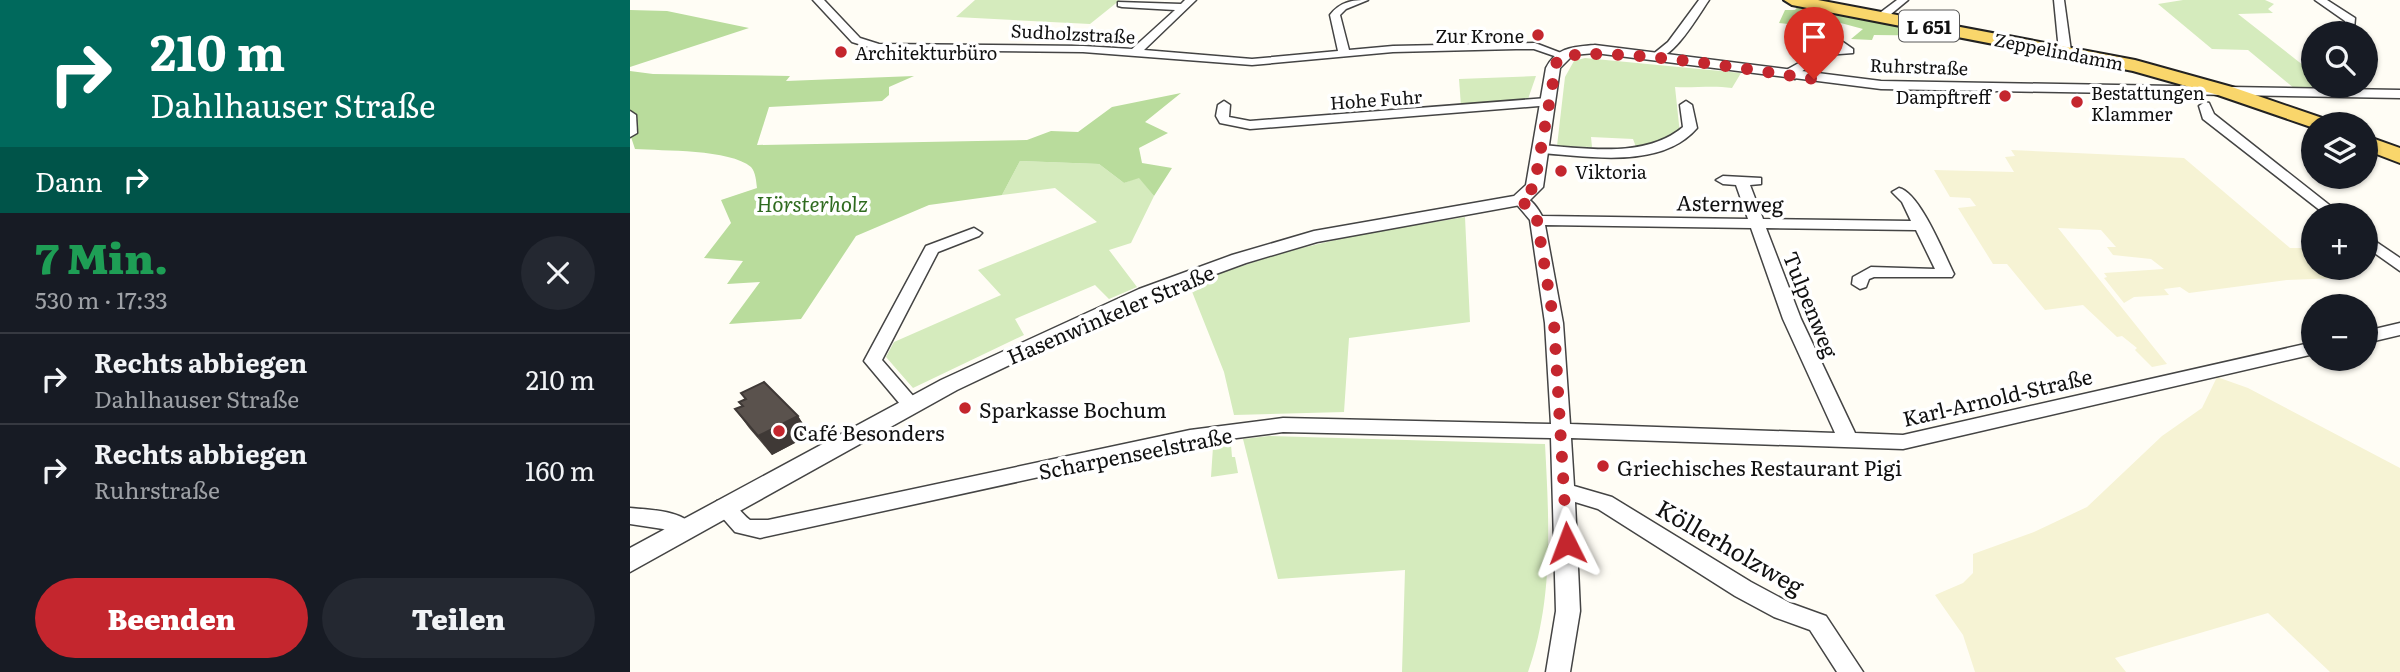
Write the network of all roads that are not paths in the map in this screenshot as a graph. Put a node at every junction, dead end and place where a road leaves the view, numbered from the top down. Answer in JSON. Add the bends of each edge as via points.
{"nodes":[{"id":1,"x":818,"y":0,"type":"edge"},
{"id":2,"x":1363,"y":0,"type":"edge"},
{"id":3,"x":1704,"y":0,"type":"edge"},
{"id":4,"x":1793,"y":0,"type":"edge"},
{"id":5,"x":1903,"y":0,"type":"edge"},
{"id":6,"x":2059,"y":0,"type":"edge"},
{"id":7,"x":2319,"y":0,"type":"edge"},
{"id":8,"x":1122,"y":4,"type":"dead end"},
{"id":9,"x":1187,"y":4,"type":"edge"},
{"id":10,"x":1881,"y":17,"type":"junction"},
{"id":11,"x":2351,"y":21,"type":"edge"},
{"id":12,"x":1830,"y":50,"type":"dead end"},
{"id":13,"x":2065,"y":51,"type":"junction"},
{"id":14,"x":1135,"y":53,"type":"junction"},
{"id":15,"x":1344,"y":54,"type":"junction"},
{"id":16,"x":1563,"y":56,"type":"junction"},
{"id":17,"x":1656,"y":57,"type":"junction"},
{"id":18,"x":2135,"y":66,"type":"junction"},
{"id":19,"x":1791,"y":76,"type":"junction"},
{"id":20,"x":2141,"y":90,"type":"junction"},
{"id":21,"x":2225,"y":91,"type":"junction"},
{"id":22,"x":2295,"y":94,"type":"junction"},
{"id":23,"x":2400,"y":94,"type":"edge"},
{"id":24,"x":1547,"y":102,"type":"junction"},
{"id":25,"x":1224,"y":105,"type":"dead end"},
{"id":26,"x":1686,"y":105,"type":"dead end"},
{"id":27,"x":2205,"y":106,"type":"dead end"},
{"id":28,"x":630,"y":115,"type":"edge"},
{"id":29,"x":2301,"y":115,"type":"edge"},
{"id":30,"x":2301,"y":117,"type":"edge"},
{"id":31,"x":630,"y":133,"type":"edge"},
{"id":32,"x":2378,"y":147,"type":"edge"},
{"id":33,"x":1540,"y":149,"type":"junction"},
{"id":34,"x":2400,"y":156,"type":"edge"},
{"id":35,"x":1740,"y":180,"type":"dead end"},
{"id":36,"x":1899,"y":192,"type":"dead end"},
{"id":37,"x":1520,"y":200,"type":"junction"},
{"id":38,"x":2320,"y":203,"type":"edge"},
{"id":39,"x":1537,"y":220,"type":"junction"},
{"id":40,"x":1755,"y":223,"type":"junction"},
{"id":41,"x":1922,"y":226,"type":"junction"},
{"id":42,"x":974,"y":233,"type":"dead end"},
{"id":43,"x":2378,"y":249,"type":"edge"},
{"id":44,"x":2400,"y":266,"type":"edge"},
{"id":45,"x":1860,"y":284,"type":"dead end"},
{"id":46,"x":2400,"y":329,"type":"edge"},
{"id":47,"x":2378,"y":334,"type":"edge"},
{"id":48,"x":2301,"y":351,"type":"edge"},
{"id":49,"x":912,"y":405,"type":"junction"},
{"id":50,"x":1561,"y":432,"type":"junction"},
{"id":51,"x":1849,"y":442,"type":"junction"},
{"id":52,"x":1564,"y":491,"type":"junction"},
{"id":53,"x":724,"y":507,"type":"junction"},
{"id":54,"x":630,"y":516,"type":"edge"},
{"id":55,"x":685,"y":530,"type":"junction"},
{"id":56,"x":630,"y":561,"type":"edge"},
{"id":57,"x":1559,"y":672,"type":"edge"},
{"id":58,"x":1852,"y":672,"type":"edge"}],
"edges":[{"from":1,"to":14,"type":"street","name":"Sudholzstraße","via":[[856,40],[872,46],[1055,47]]},
{"from":2,"to":15,"type":"street","via":[[1342,7],[1335,15]]},
{"from":3,"to":17,"type":"street","via":[[1672,44]]},
{"from":4,"to":10,"type":"main road","name":"Zeppelindamm","number":"L 651"},
{"from":5,"to":10,"type":"street"},
{"from":6,"to":13,"type":"street"},
{"from":7,"to":11,"type":"street"},
{"from":8,"to":9,"type":"street"},
{"from":9,"to":14,"type":"street"},
{"from":10,"to":13,"type":"main road","name":"Zeppelindamm","number":"L 651"},
{"from":12,"to":19,"type":"street"},
{"from":13,"to":18,"type":"main road","name":"Zeppelindamm","number":"L 651"},
{"from":14,"to":15,"type":"street","name":"Sudholzstraße","via":[[1244,62]]},
{"from":15,"to":16,"type":"street","name":"Sudholzstraße","via":[[1535,46]]},
{"from":16,"to":17,"type":"street","name":"Ruhrstraße"},
{"from":16,"to":24,"type":"street","via":[[1553,68]]},
{"from":17,"to":19,"type":"street","name":"Ruhrstraße"},
{"from":18,"to":20,"type":"street","via":[[2159,83]]},
{"from":18,"to":21,"type":"main road","name":"Zeppelindamm","number":"L 651"},
{"from":19,"to":20,"type":"street","name":"Ruhrstraße","via":[[1914,87]]},
{"from":20,"to":21,"type":"street","name":"Ruhrstraße"},
{"from":21,"to":22,"type":"street","name":"Ruhrstraße"},
{"from":21,"to":30,"type":"main road","name":"Zeppelindamm","number":"L 651"},
{"from":22,"to":23,"type":"street","name":"Ruhrstraße"},
{"from":22,"to":29,"type":"street","via":[[2282,96],[2281,101]]},
{"from":24,"to":25,"type":"street","name":"Hohe Fuhr","via":[[1257,125],[1225,120]]},
{"from":24,"to":33,"type":"street"},
{"from":26,"to":33,"type":"street","via":[[1690,128],[1663,146],[1620,151]]},
{"from":27,"to":38,"type":"street","via":[[2208,116]]},
{"from":28,"to":31,"type":"street"},
{"from":32,"to":34,"type":"main road"},
{"from":33,"to":37,"type":"street","via":[[1534,187]]},
{"from":35,"to":40,"type":"street","name":"Tulpenweg"},
{"from":36,"to":41,"type":"street"},
{"from":37,"to":39,"type":"street"},
{"from":37,"to":49,"type":"street","name":"Hasenwinkeler Straße","via":[[1339,231],[1239,259],[1104,311]]},
{"from":39,"to":40,"type":"street","name":"Asternweg"},
{"from":39,"to":50,"type":"street","via":[[1554,323]]},
{"from":40,"to":41,"type":"street","name":"Asternweg"},
{"from":40,"to":51,"type":"street","name":"Tulpenweg","via":[[1791,318]]},
{"from":41,"to":45,"type":"street","via":[[1946,274],[1871,272],[1861,277]]},
{"from":42,"to":49,"type":"street","via":[[932,249],[873,360]]},
{"from":43,"to":44,"type":"street"},
{"from":46,"to":47,"type":"street"},
{"from":48,"to":51,"type":"street","name":"Karl-Arnold-Straße","via":[[1903,442]]},
{"from":49,"to":53,"type":"street","name":"Hasenwinkeler Straße"},
{"from":50,"to":51,"type":"street","name":"Karl-Arnold-Straße"},
{"from":50,"to":52,"type":"street"},
{"from":50,"to":53,"type":"street","name":"Scharpenseelstraße","via":[[1283,425],[1190,437],[768,529],[747,530]]},
{"from":52,"to":57,"type":"street","via":[[1568,611]]},
{"from":52,"to":58,"type":"street","name":"Köllerholzweg","via":[[1605,503],[1743,589],[1818,623]]},
{"from":53,"to":55,"type":"street","name":"Hasenwinkeler Straße"},
{"from":54,"to":55,"type":"street","via":[[666,520]]},
{"from":55,"to":56,"type":"street","name":"Hasenwinkeler Straße"}]}
